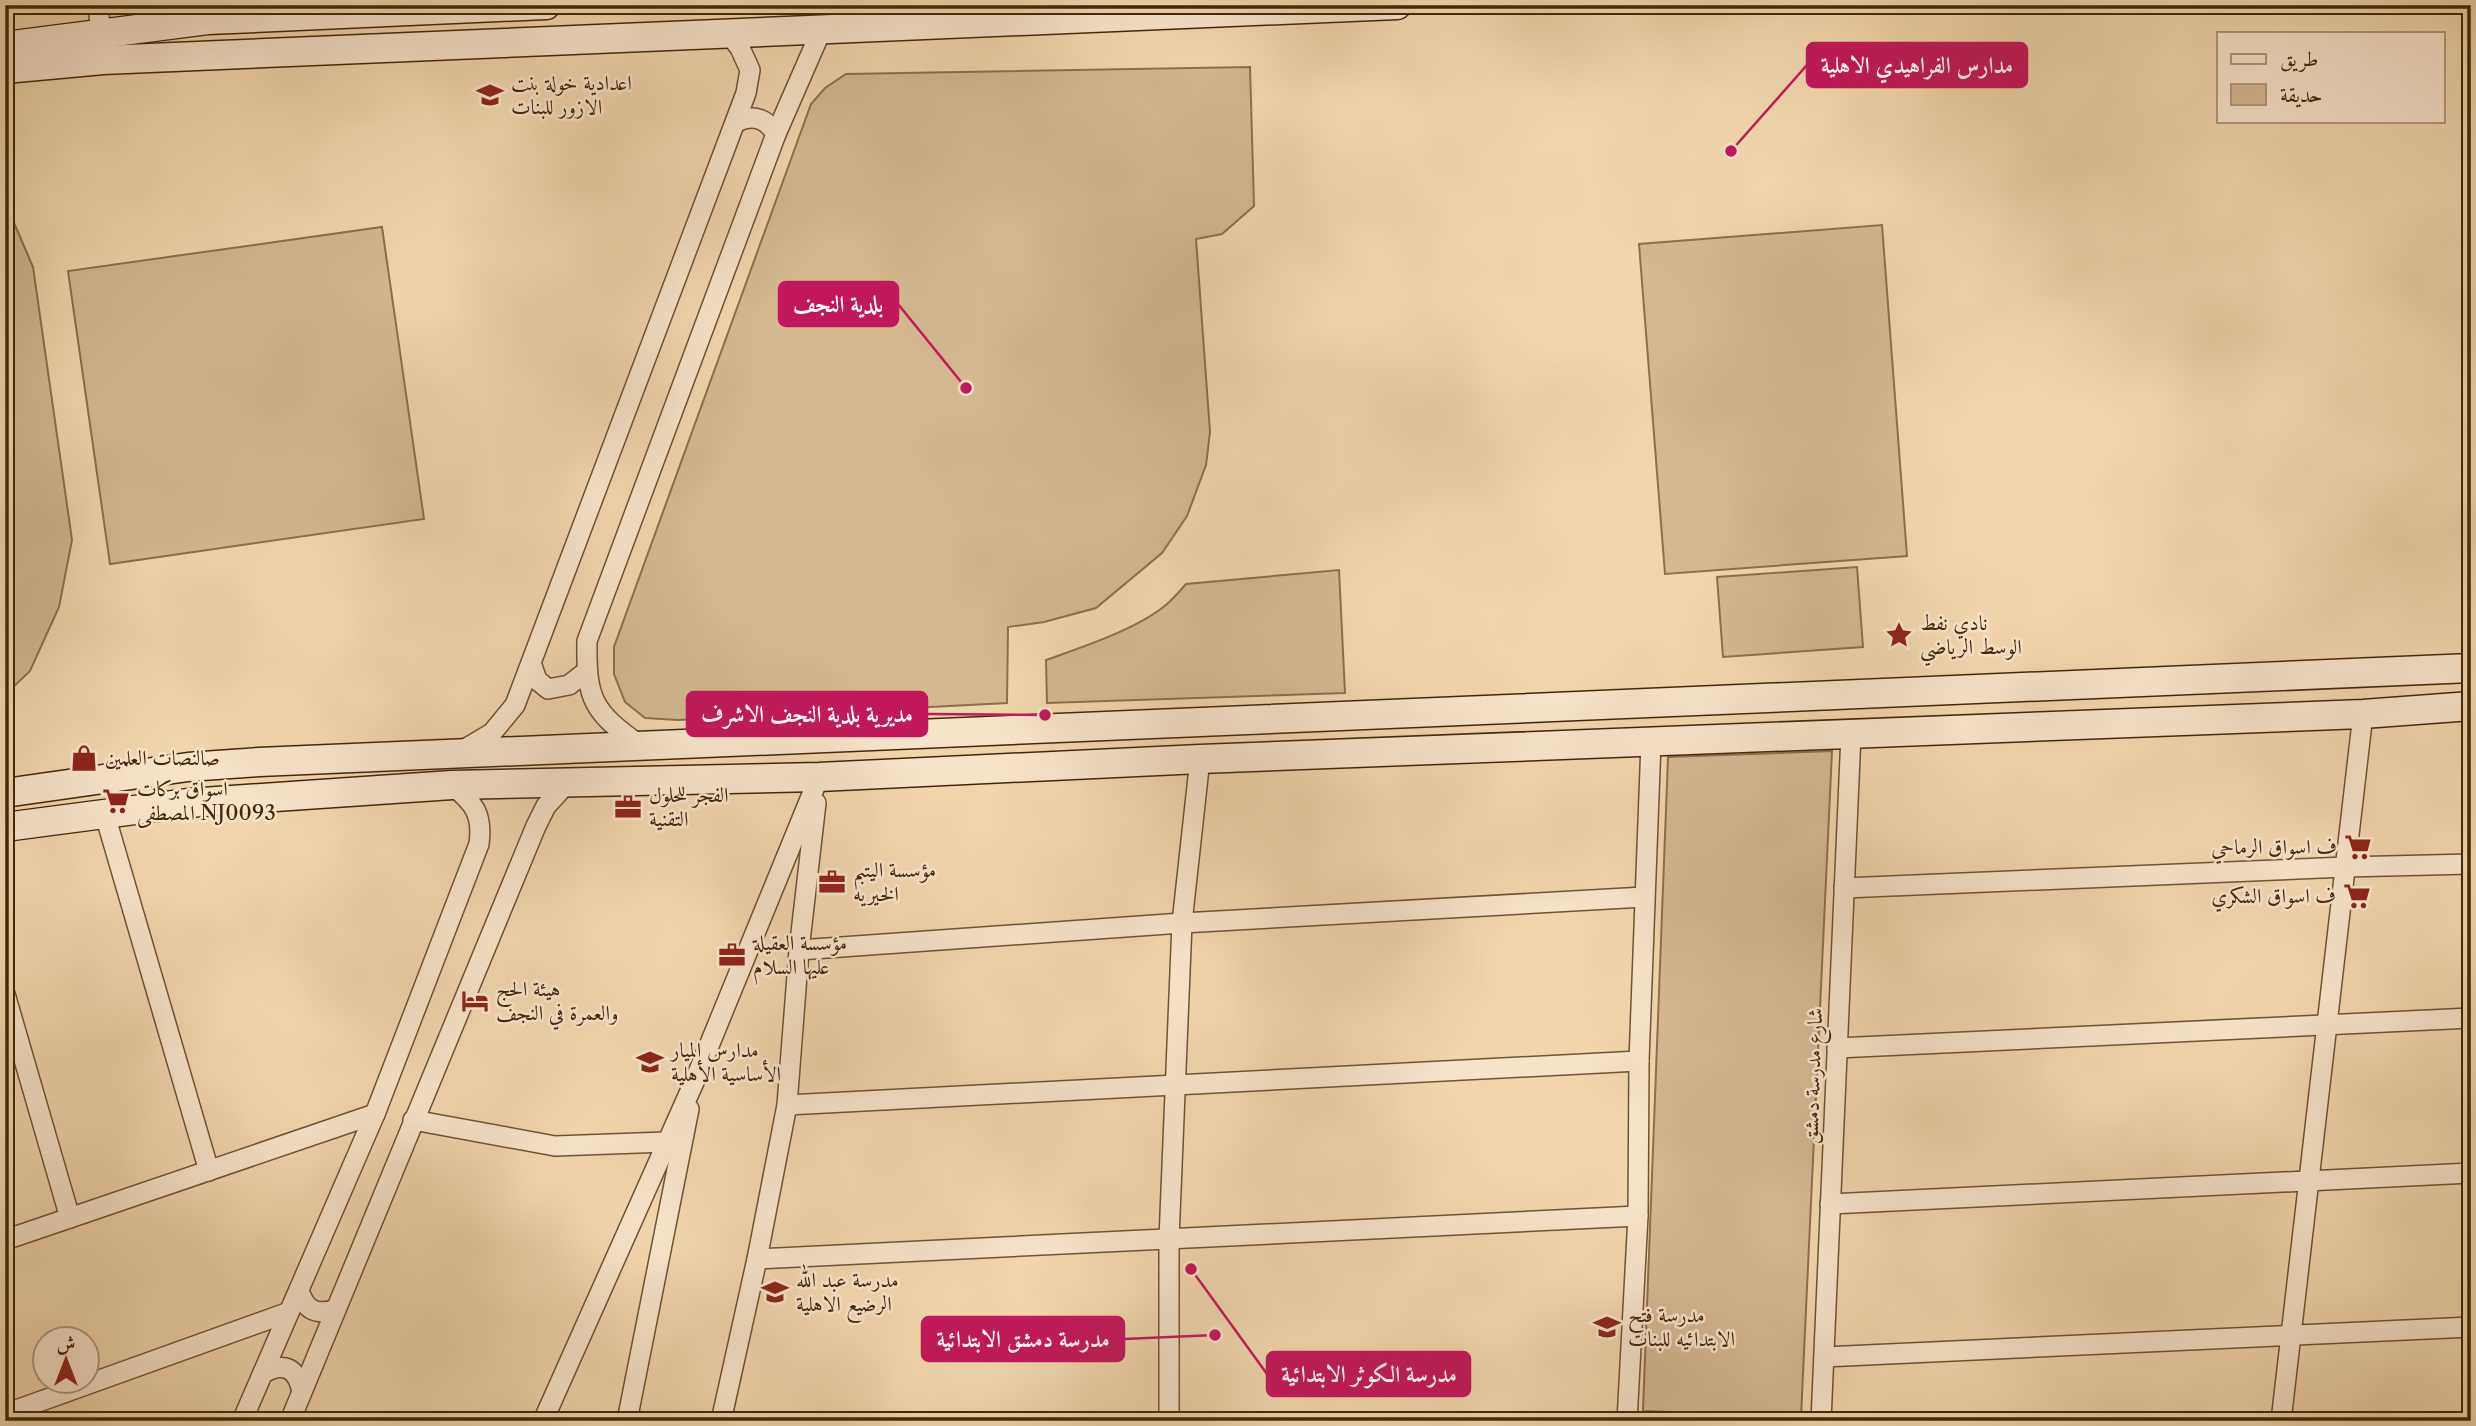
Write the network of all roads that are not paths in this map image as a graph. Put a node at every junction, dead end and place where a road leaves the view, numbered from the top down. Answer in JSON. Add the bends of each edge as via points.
{"nodes":[{"id":1,"x":98,"y":5,"type":"edge"},
{"id":2,"x":546,"y":5,"type":"edge"},
{"id":3,"x":1397,"y":5,"type":"edge"},
{"id":4,"x":339,"y":15,"type":"junction"},
{"id":5,"x":821,"y":31,"type":"junction"},
{"id":6,"x":729,"y":34,"type":"junction"},
{"id":7,"x":5,"y":46,"type":"edge"},
{"id":8,"x":102,"y":47,"type":"junction"},
{"id":9,"x":341,"y":51,"type":"junction"},
{"id":10,"x":5,"y":69,"type":"edge"},
{"id":11,"x":736,"y":122,"type":"junction"},
{"id":12,"x":776,"y":134,"type":"junction"},
{"id":13,"x":531,"y":663,"type":"junction"},
{"id":14,"x":2471,"y":668,"type":"edge"},
{"id":15,"x":587,"y":671,"type":"junction"},
{"id":16,"x":2471,"y":706,"type":"edge"},
{"id":17,"x":1373,"y":715,"type":"junction"},
{"id":18,"x":2363,"y":715,"type":"junction"},
{"id":19,"x":1313,"y":717,"type":"junction"},
{"id":20,"x":1851,"y":734,"type":"junction"},
{"id":21,"x":1651,"y":742,"type":"junction"},
{"id":22,"x":640,"y":746,"type":"junction"},
{"id":23,"x":1370,"y":752,"type":"junction"},
{"id":24,"x":458,"y":753,"type":"junction"},
{"id":25,"x":1311,"y":755,"type":"junction"},
{"id":26,"x":1200,"y":759,"type":"junction"},
{"id":27,"x":259,"y":762,"type":"junction"},
{"id":28,"x":188,"y":767,"type":"junction"},
{"id":29,"x":819,"y":777,"type":"junction"},
{"id":30,"x":566,"y":784,"type":"junction"},
{"id":31,"x":452,"y":785,"type":"junction"},
{"id":32,"x":5,"y":793,"type":"edge"},
{"id":33,"x":253,"y":797,"type":"junction"},
{"id":34,"x":188,"y":803,"type":"junction"},
{"id":35,"x":105,"y":815,"type":"junction"},
{"id":36,"x":5,"y":827,"type":"edge"},
{"id":37,"x":2471,"y":864,"type":"edge"},
{"id":38,"x":2345,"y":867,"type":"junction"},
{"id":39,"x":1844,"y":888,"type":"junction"},
{"id":40,"x":1644,"y":897,"type":"junction"},
{"id":41,"x":1182,"y":923,"type":"junction"},
{"id":42,"x":799,"y":950,"type":"junction"},
{"id":43,"x":5,"y":994,"type":"edge"},
{"id":44,"x":2471,"y":1018,"type":"edge"},
{"id":45,"x":2327,"y":1025,"type":"junction"},
{"id":46,"x":1837,"y":1048,"type":"junction"},
{"id":47,"x":1639,"y":1061,"type":"junction"},
{"id":48,"x":695,"y":1080,"type":"junction"},
{"id":49,"x":1175,"y":1084,"type":"junction"},
{"id":50,"x":787,"y":1105,"type":"junction"},
{"id":51,"x":375,"y":1114,"type":"junction"},
{"id":52,"x":413,"y":1120,"type":"junction"},
{"id":53,"x":666,"y":1142,"type":"junction"},
{"id":54,"x":209,"y":1171,"type":"junction"},
{"id":55,"x":2471,"y":1172,"type":"edge"},
{"id":56,"x":2309,"y":1180,"type":"junction"},
{"id":57,"x":1830,"y":1204,"type":"junction"},
{"id":58,"x":1638,"y":1216,"type":"junction"},
{"id":59,"x":70,"y":1218,"type":"junction"},
{"id":60,"x":1169,"y":1239,"type":"junction"},
{"id":61,"x":5,"y":1240,"type":"edge"},
{"id":62,"x":757,"y":1259,"type":"junction"},
{"id":63,"x":299,"y":1290,"type":"junction"},
{"id":64,"x":335,"y":1310,"type":"junction"},
{"id":65,"x":289,"y":1311,"type":"junction"},
{"id":66,"x":2471,"y":1327,"type":"edge"},
{"id":67,"x":2291,"y":1335,"type":"junction"},
{"id":68,"x":1824,"y":1357,"type":"junction"},
{"id":69,"x":262,"y":1373,"type":"junction"},
{"id":70,"x":302,"y":1391,"type":"junction"},
{"id":71,"x":5,"y":1418,"type":"edge"},
{"id":72,"x":242,"y":1421,"type":"edge"},
{"id":73,"x":290,"y":1421,"type":"edge"},
{"id":74,"x":542,"y":1421,"type":"edge"},
{"id":75,"x":627,"y":1421,"type":"edge"},
{"id":76,"x":721,"y":1421,"type":"edge"},
{"id":77,"x":1169,"y":1421,"type":"edge"},
{"id":78,"x":1627,"y":1421,"type":"edge"},
{"id":79,"x":1821,"y":1421,"type":"edge"},
{"id":80,"x":2281,"y":1421,"type":"edge"}],
"edges":[{"from":1,"to":8,"type":"street"},
{"from":2,"to":4,"type":"street"},
{"from":3,"to":5,"type":"street"},
{"from":4,"to":8,"type":"street","via":[[208,20]]},
{"from":4,"to":9,"type":"street","via":[[329,33]]},
{"from":5,"to":6,"type":"street"},
{"from":5,"to":12,"type":"street"},
{"from":6,"to":9,"type":"street"},
{"from":6,"to":11,"type":"street","via":[[750,70]]},
{"from":7,"to":8,"type":"street"},
{"from":8,"to":9,"type":"street"},
{"from":8,"to":10,"type":"street"},
{"from":11,"to":12,"type":"street","via":[[756,118],[769,123]]},
{"from":11,"to":13,"type":"street"},
{"from":12,"to":15,"type":"street","via":[[587,641]]},
{"from":13,"to":15,"type":"street","via":[[537,680],[548,689],[569,685]]},
{"from":13,"to":24,"type":"street","via":[[504,721]]},
{"from":14,"to":17,"type":"street"},
{"from":15,"to":22,"type":"street","via":[[591,697],[606,717]]},
{"from":16,"to":18,"type":"street"},
{"from":17,"to":19,"type":"street"},
{"from":17,"to":23,"type":"street","via":[[1361,733]]},
{"from":18,"to":20,"type":"street"},
{"from":18,"to":38,"type":"street"},
{"from":19,"to":22,"type":"street"},
{"from":19,"to":25,"type":"street","via":[[1322,737]]},
{"from":20,"to":21,"type":"street"},
{"from":20,"to":39,"type":"street","name":"شارع مدرسة دمشق"},
{"from":21,"to":23,"type":"street"},
{"from":21,"to":40,"type":"street"},
{"from":22,"to":24,"type":"street"},
{"from":23,"to":25,"type":"street"},
{"from":24,"to":27,"type":"street"},
{"from":25,"to":26,"type":"street"},
{"from":26,"to":29,"type":"street"},
{"from":26,"to":41,"type":"street"},
{"from":27,"to":28,"type":"street"},
{"from":27,"to":33,"type":"street","via":[[248,774]]},
{"from":28,"to":32,"type":"street"},
{"from":28,"to":34,"type":"street","via":[[197,787]]},
{"from":29,"to":30,"type":"street"},
{"from":29,"to":42,"type":"street"},
{"from":29,"to":48,"type":"street"},
{"from":30,"to":31,"type":"street"},
{"from":30,"to":52,"type":"street","via":[[536,826]]},
{"from":31,"to":33,"type":"street"},
{"from":31,"to":51,"type":"street","via":[[478,813],[480,844]]},
{"from":33,"to":34,"type":"street"},
{"from":34,"to":35,"type":"street"},
{"from":35,"to":36,"type":"street"},
{"from":35,"to":54,"type":"street"},
{"from":37,"to":38,"type":"street"},
{"from":38,"to":39,"type":"street"},
{"from":38,"to":45,"type":"street"},
{"from":39,"to":46,"type":"street","name":"شارع مدرسة دمشق"},
{"from":40,"to":41,"type":"street"},
{"from":40,"to":47,"type":"street"},
{"from":41,"to":42,"type":"street"},
{"from":41,"to":49,"type":"street"},
{"from":42,"to":50,"type":"street"},
{"from":43,"to":59,"type":"street"},
{"from":44,"to":45,"type":"street"},
{"from":45,"to":46,"type":"street"},
{"from":45,"to":56,"type":"street"},
{"from":46,"to":57,"type":"street","name":"شارع مدرسة دمشق"},
{"from":47,"to":49,"type":"street"},
{"from":47,"to":58,"type":"street"},
{"from":48,"to":53,"type":"street"},
{"from":48,"to":75,"type":"street"},
{"from":49,"to":50,"type":"street"},
{"from":49,"to":60,"type":"street"},
{"from":50,"to":62,"type":"street"},
{"from":51,"to":54,"type":"street"},
{"from":51,"to":63,"type":"street"},
{"from":52,"to":53,"type":"street","via":[[555,1146]]},
{"from":52,"to":64,"type":"street"},
{"from":53,"to":74,"type":"street"},
{"from":54,"to":59,"type":"street"},
{"from":55,"to":56,"type":"street"},
{"from":56,"to":57,"type":"street"},
{"from":56,"to":67,"type":"street"},
{"from":57,"to":68,"type":"street","name":"شارع مدرسة دمشق"},
{"from":58,"to":60,"type":"street"},
{"from":58,"to":78,"type":"street"},
{"from":59,"to":61,"type":"street"},
{"from":60,"to":62,"type":"street"},
{"from":60,"to":77,"type":"street"},
{"from":62,"to":76,"type":"street"},
{"from":63,"to":64,"type":"street","via":[[302,1302],[311,1310]]},
{"from":63,"to":65,"type":"street"},
{"from":64,"to":70,"type":"street"},
{"from":65,"to":69,"type":"street"},
{"from":65,"to":71,"type":"street"},
{"from":66,"to":67,"type":"street"},
{"from":67,"to":68,"type":"street"},
{"from":67,"to":80,"type":"street"},
{"from":68,"to":79,"type":"street","name":"شارع مدرسة دمشق"},
{"from":69,"to":70,"type":"street","via":[[288,1368],[299,1377]]},
{"from":69,"to":72,"type":"street"},
{"from":70,"to":73,"type":"street"}]}
